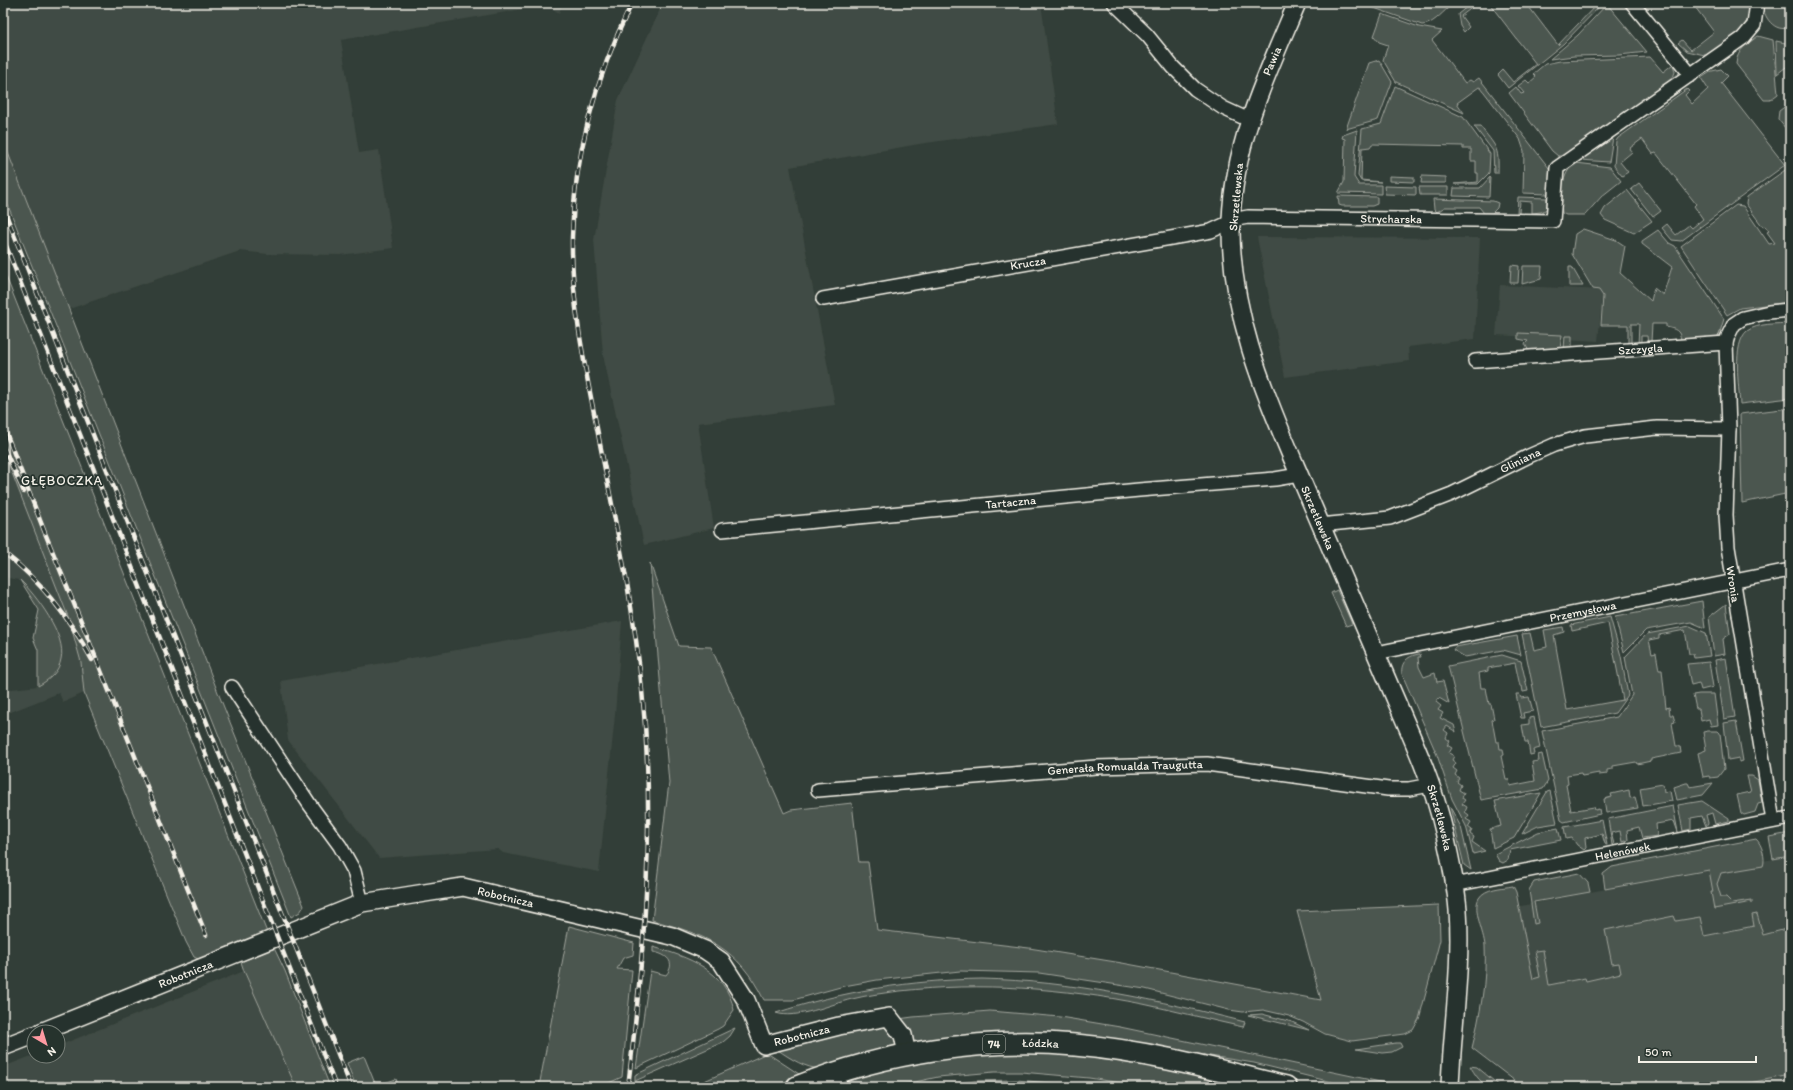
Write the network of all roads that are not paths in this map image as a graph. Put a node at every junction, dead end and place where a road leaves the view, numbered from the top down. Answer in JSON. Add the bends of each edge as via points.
{"nodes":[{"id":1,"x":1114,"y":3,"type":"edge"},
{"id":2,"x":1297,"y":3,"type":"edge"},
{"id":3,"x":1632,"y":3,"type":"edge"},
{"id":4,"x":1757,"y":3,"type":"edge"},
{"id":5,"x":1690,"y":75,"type":"junction"},
{"id":6,"x":1249,"y":120,"type":"junction"},
{"id":7,"x":1231,"y":221,"type":"junction"},
{"id":8,"x":823,"y":299,"type":"dead end"},
{"id":9,"x":1790,"y":310,"type":"edge"},
{"id":10,"x":1726,"y":344,"type":"junction"},
{"id":11,"x":1475,"y":361,"type":"dead end"},
{"id":12,"x":1729,"y":429,"type":"junction"},
{"id":13,"x":1299,"y":475,"type":"junction"},
{"id":14,"x":1320,"y":525,"type":"junction"},
{"id":15,"x":722,"y":530,"type":"dead end"},
{"id":16,"x":1790,"y":570,"type":"edge"},
{"id":17,"x":1732,"y":582,"type":"junction"},
{"id":18,"x":1376,"y":653,"type":"junction"},
{"id":19,"x":232,"y":688,"type":"dead end"},
{"id":20,"x":1430,"y":784,"type":"junction"},
{"id":21,"x":818,"y":790,"type":"dead end"},
{"id":22,"x":1790,"y":818,"type":"edge"},
{"id":23,"x":1774,"y":821,"type":"junction"},
{"id":24,"x":1454,"y":885,"type":"junction"},
{"id":25,"x":362,"y":903,"type":"junction"},
{"id":26,"x":61,"y":1024,"type":"edge"},
{"id":27,"x":26,"y":1038,"type":"edge"},
{"id":28,"x":3,"y":1047,"type":"edge"},
{"id":29,"x":907,"y":1054,"type":"junction"},
{"id":30,"x":797,"y":1087,"type":"edge"},
{"id":31,"x":1286,"y":1087,"type":"edge"},
{"id":32,"x":1450,"y":1087,"type":"edge"}],
"edges":[{"from":1,"to":6,"type":"street","via":[[1147,35],[1194,89],[1223,108]]},
{"from":2,"to":6,"type":"street","name":"Pawia"},
{"from":3,"to":5,"type":"street"},
{"from":4,"to":5,"type":"street","via":[[1754,25],[1749,33]]},
{"from":5,"to":7,"type":"street","name":"Strycharska","via":[[1557,168],[1553,221],[1248,217]]},
{"from":6,"to":7,"type":"street","name":"Skrzetlewska","via":[[1238,164]]},
{"from":7,"to":8,"type":"street","name":"Krucza","via":[[1211,231]]},
{"from":7,"to":13,"type":"street","name":"Skrzetlewska","via":[[1236,282],[1246,339],[1270,407]]},
{"from":9,"to":10,"type":"street","via":[[1743,318],[1732,326]]},
{"from":10,"to":11,"type":"street","name":"Szczygla"},
{"from":10,"to":12,"type":"street","name":"Wronia"},
{"from":12,"to":14,"type":"street","name":"Gliniana","via":[[1657,428],[1603,433],[1573,439],[1529,456],[1411,511],[1390,518]]},
{"from":12,"to":17,"type":"street","name":"Wronia","via":[[1726,514]]},
{"from":13,"to":14,"type":"street","name":"Skrzetlewska"},
{"from":13,"to":15,"type":"street","name":"Tartaczna"},
{"from":14,"to":18,"type":"street","name":"Skrzetlewska"},
{"from":16,"to":17,"type":"street","name":"Przemysłowa"},
{"from":17,"to":18,"type":"street","name":"Przemysłowa"},
{"from":17,"to":23,"type":"street","name":"Wronia"},
{"from":18,"to":20,"type":"street","name":"Skrzetlewska"},
{"from":19,"to":25,"type":"street","via":[[340,846],[354,871]]},
{"from":20,"to":21,"type":"street","name":"Generała Romualda Traugutta","via":[[1409,789],[1388,789],[1207,764],[1096,767]]},
{"from":20,"to":24,"type":"street","name":"Skrzetlewska","via":[[1444,830]]},
{"from":22,"to":23,"type":"street","name":"Helenówek"},
{"from":23,"to":24,"type":"street","name":"Helenówek"},
{"from":24,"to":32,"type":"street","name":"Skrzetlewska","via":[[1459,933]]},
{"from":25,"to":26,"type":"street","name":"Robotnicza"},
{"from":25,"to":29,"type":"street","name":"Robotnicza","via":[[463,887],[672,936],[705,950],[721,961],[746,1000],[764,1045],[839,1026],[889,1017],[902,1035]]},
{"from":27,"to":28,"type":"street"},
{"from":29,"to":30,"type":"main road","name":"Łódzka","number":"74"},
{"from":29,"to":31,"type":"main road","name":"Łódzka","number":"74","via":[[958,1046],[1076,1045],[1178,1061]]}]}
